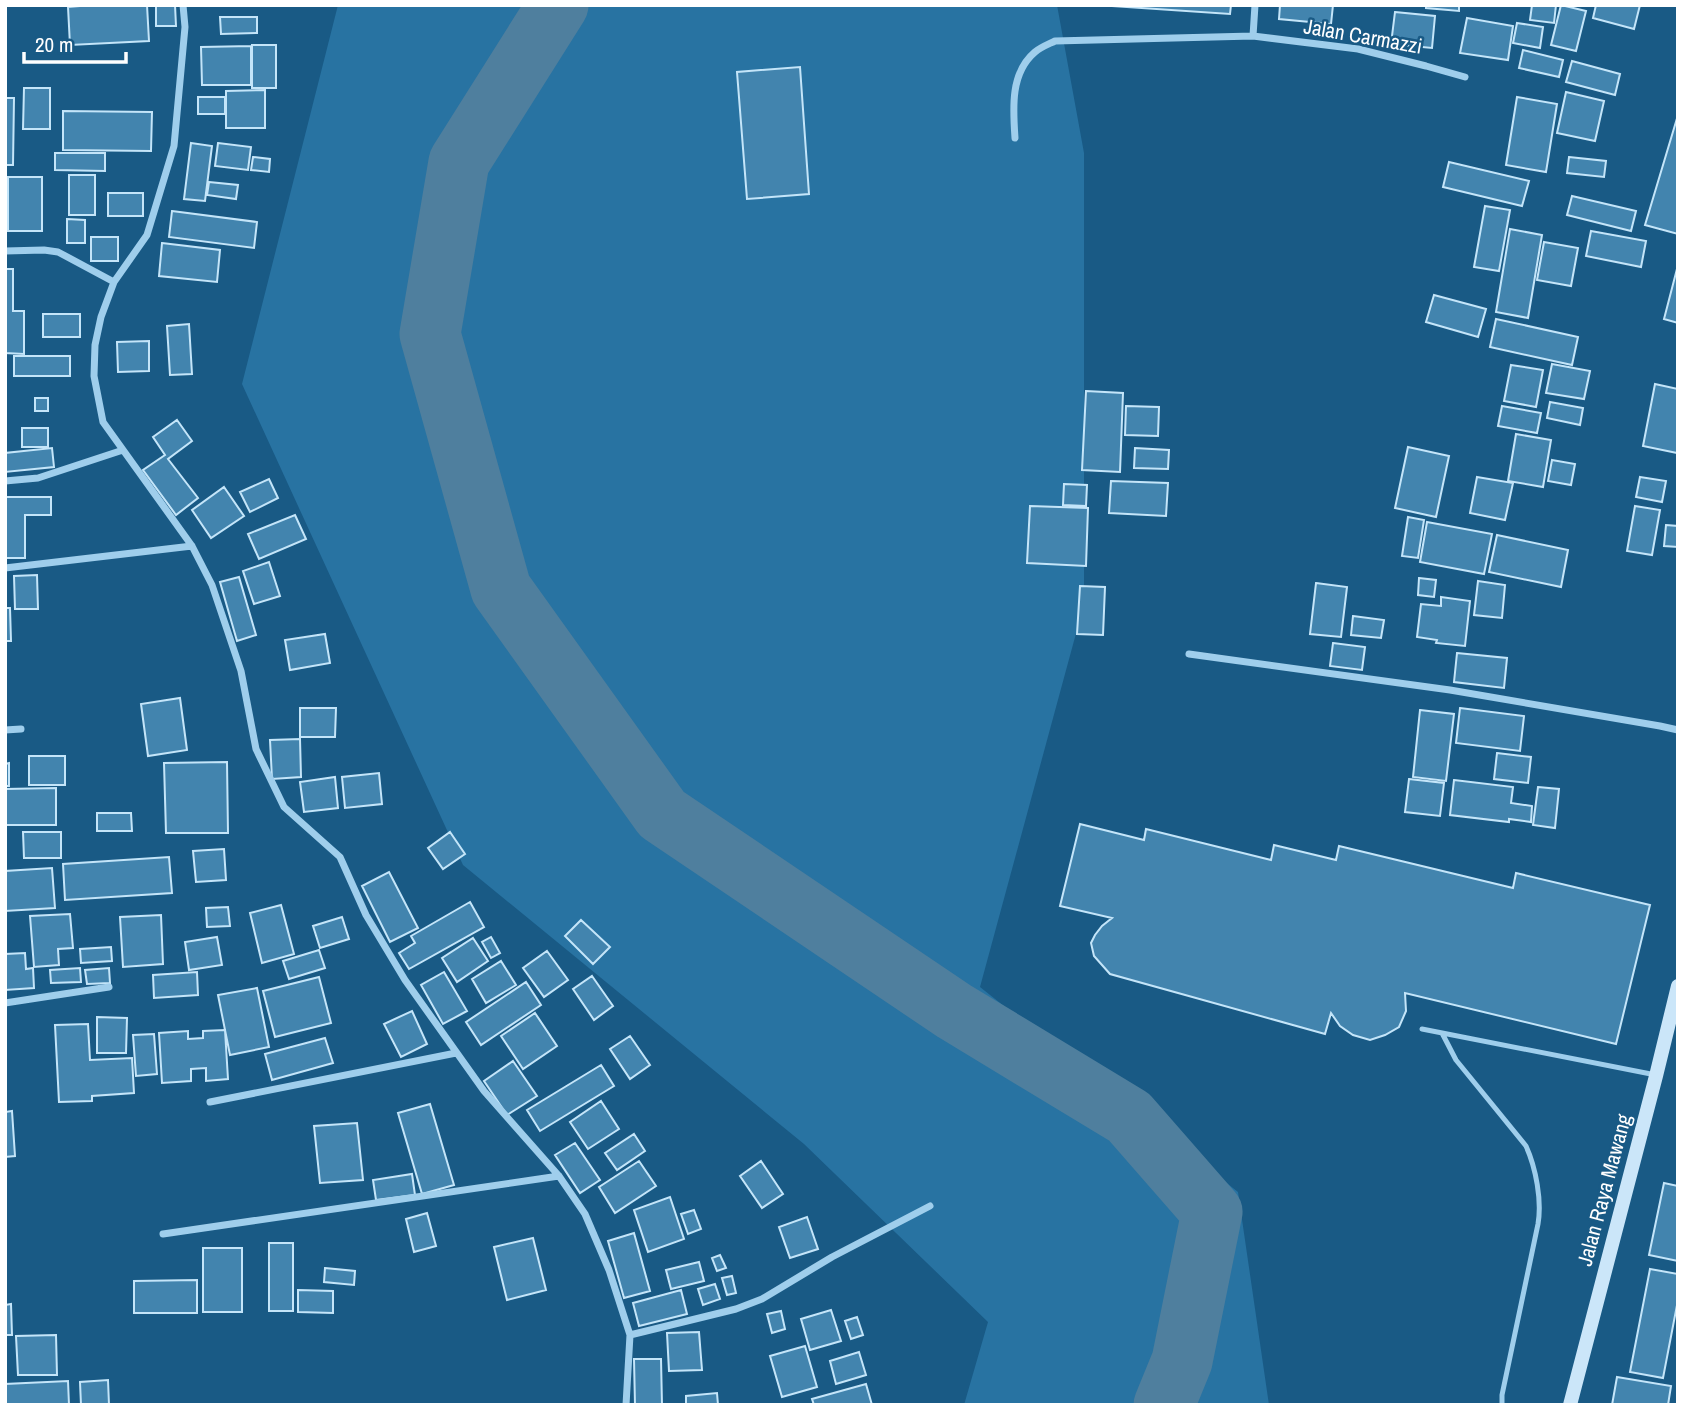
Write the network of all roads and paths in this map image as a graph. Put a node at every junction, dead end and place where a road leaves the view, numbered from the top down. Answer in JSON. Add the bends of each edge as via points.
{"nodes":[{"id":1,"x":183,"y":5,"type":"edge"},
{"id":2,"x":1255,"y":5,"type":"edge"},
{"id":3,"x":1253,"y":36,"type":"junction"},
{"id":4,"x":1465,"y":77,"type":"dead end"},
{"id":5,"x":1014,"y":138,"type":"dead end"},
{"id":6,"x":5,"y":251,"type":"edge"},
{"id":7,"x":114,"y":282,"type":"junction"},
{"id":8,"x":123,"y":450,"type":"junction"},
{"id":9,"x":5,"y":481,"type":"edge"},
{"id":10,"x":192,"y":547,"type":"junction"},
{"id":11,"x":5,"y":568,"type":"edge"},
{"id":12,"x":1189,"y":654,"type":"dead end"},
{"id":13,"x":21,"y":729,"type":"dead end"},
{"id":14,"x":5,"y":730,"type":"edge"},
{"id":15,"x":1678,"y":730,"type":"edge"},
{"id":16,"x":1678,"y":986,"type":"edge"},
{"id":17,"x":109,"y":987,"type":"dead end"},
{"id":18,"x":5,"y":1003,"type":"edge"},
{"id":19,"x":1422,"y":1029,"type":"dead end"},
{"id":20,"x":1442,"y":1033,"type":"junction"},
{"id":21,"x":456,"y":1053,"type":"junction"},
{"id":22,"x":1656,"y":1076,"type":"junction"},
{"id":23,"x":210,"y":1102,"type":"dead end"},
{"id":24,"x":559,"y":1176,"type":"junction"},
{"id":25,"x":930,"y":1206,"type":"dead end"},
{"id":26,"x":163,"y":1234,"type":"dead end"},
{"id":27,"x":630,"y":1335,"type":"junction"},
{"id":28,"x":626,"y":1405,"type":"edge"},
{"id":29,"x":1502,"y":1405,"type":"edge"},
{"id":30,"x":1570,"y":1405,"type":"edge"}],
"edges":[{"from":1,"to":7,"type":"street","via":[[174,145],[147,235]]},
{"from":2,"to":3,"type":"street"},
{"from":3,"to":4,"type":"street","name":"Jalan Carmazzi","via":[[1358,49]]},
{"from":3,"to":5,"type":"street","name":"Jalan Carmazzi","via":[[1055,41],[1036,51],[1019,75]]},
{"from":6,"to":7,"type":"street","via":[[58,252]]},
{"from":7,"to":8,"type":"street","via":[[95,345],[94,376],[103,422]]},
{"from":8,"to":9,"type":"street","via":[[38,478]]},
{"from":8,"to":10,"type":"street"},
{"from":10,"to":11,"type":"street"},
{"from":10,"to":21,"type":"street","via":[[212,584],[241,671],[256,749],[284,807],[340,858],[366,915],[405,981]]},
{"from":12,"to":15,"type":"street","via":[[1450,690]]},
{"from":13,"to":14,"type":"street"},
{"from":16,"to":22,"type":"main road","name":"Jalan Raya Mawang"},
{"from":17,"to":18,"type":"street"},
{"from":19,"to":20,"type":"lane"},
{"from":20,"to":22,"type":"lane"},
{"from":20,"to":29,"type":"lane","via":[[1461,1067],[1526,1146],[1541,1212]]},
{"from":21,"to":23,"type":"street"},
{"from":21,"to":24,"type":"street"},
{"from":22,"to":30,"type":"main road","name":"Jalan Raya Mawang"},
{"from":24,"to":26,"type":"street"},
{"from":24,"to":27,"type":"street","via":[[585,1214]]},
{"from":25,"to":27,"type":"street","via":[[762,1299]]},
{"from":27,"to":28,"type":"street"}]}
